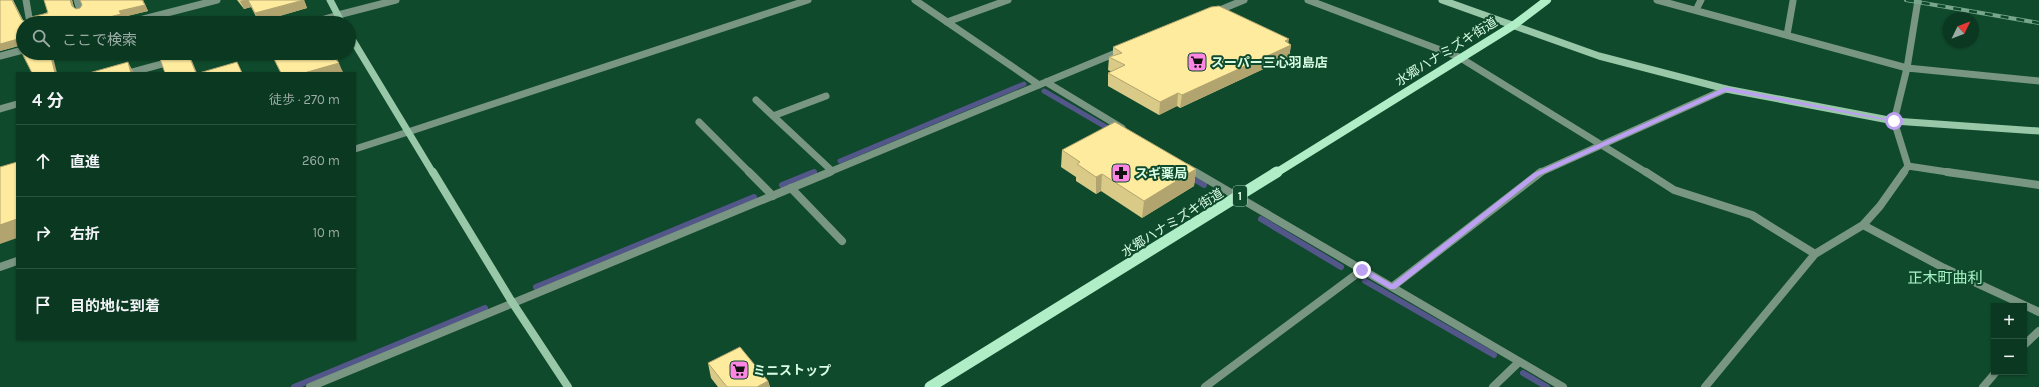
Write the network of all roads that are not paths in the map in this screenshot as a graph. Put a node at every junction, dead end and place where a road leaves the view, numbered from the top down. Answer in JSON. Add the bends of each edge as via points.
{"nodes":[{"id":1,"x":26,"y":0,"type":"edge"},
{"id":2,"x":77,"y":0,"type":"edge"},
{"id":3,"x":217,"y":0,"type":"edge"},
{"id":4,"x":330,"y":0,"type":"edge"},
{"id":5,"x":396,"y":0,"type":"edge"},
{"id":6,"x":808,"y":0,"type":"edge"},
{"id":7,"x":915,"y":0,"type":"edge"},
{"id":8,"x":1008,"y":0,"type":"edge"},
{"id":9,"x":1244,"y":0,"type":"edge"},
{"id":10,"x":1308,"y":0,"type":"edge"},
{"id":11,"x":1442,"y":0,"type":"edge"},
{"id":12,"x":1547,"y":0,"type":"edge"},
{"id":13,"x":1657,"y":0,"type":"edge"},
{"id":14,"x":1701,"y":0,"type":"edge"},
{"id":15,"x":1918,"y":0,"type":"edge"},
{"id":16,"x":1793,"y":1,"type":"edge"},
{"id":17,"x":80,"y":10,"type":"edge"},
{"id":18,"x":1696,"y":10,"type":"junction"},
{"id":19,"x":1207,"y":15,"type":"edge"},
{"id":20,"x":29,"y":16,"type":"edge"},
{"id":21,"x":155,"y":16,"type":"edge"},
{"id":22,"x":338,"y":16,"type":"joint"},
{"id":23,"x":947,"y":22,"type":"junction"},
{"id":24,"x":1514,"y":25,"type":"junction"},
{"id":25,"x":1786,"y":35,"type":"junction"},
{"id":26,"x":356,"y":46,"type":"edge"},
{"id":27,"x":1134,"y":46,"type":"edge"},
{"id":28,"x":16,"y":52,"type":"edge"},
{"id":29,"x":0,"y":56,"type":"edge"},
{"id":30,"x":1460,"y":57,"type":"junction"},
{"id":31,"x":181,"y":60,"type":"edge"},
{"id":32,"x":1907,"y":68,"type":"junction"},
{"id":33,"x":150,"y":70,"type":"edge"},
{"id":34,"x":136,"y":72,"type":"edge"},
{"id":35,"x":2039,"y":81,"type":"edge"},
{"id":36,"x":1042,"y":84,"type":"junction"},
{"id":37,"x":1726,"y":89,"type":"junction"},
{"id":38,"x":826,"y":96,"type":"dead end"},
{"id":39,"x":756,"y":100,"type":"dead end"},
{"id":40,"x":16,"y":104,"type":"edge"},
{"id":41,"x":0,"y":109,"type":"edge"},
{"id":42,"x":773,"y":116,"type":"junction"},
{"id":43,"x":1894,"y":121,"type":"junction"},
{"id":44,"x":699,"y":122,"type":"dead end"},
{"id":45,"x":2039,"y":131,"type":"edge"},
{"id":46,"x":408,"y":132,"type":"junction"},
{"id":47,"x":1132,"y":134,"type":"edge"},
{"id":48,"x":1605,"y":145,"type":"junction"},
{"id":49,"x":356,"y":149,"type":"edge"},
{"id":50,"x":1179,"y":162,"type":"edge"},
{"id":51,"x":1908,"y":166,"type":"junction"},
{"id":52,"x":832,"y":171,"type":"junction"},
{"id":53,"x":2039,"y":185,"type":"edge"},
{"id":54,"x":791,"y":188,"type":"junction"},
{"id":55,"x":773,"y":196,"type":"junction"},
{"id":56,"x":1239,"y":196,"type":"junction"},
{"id":57,"x":1863,"y":226,"type":"junction"},
{"id":58,"x":842,"y":241,"type":"dead end"},
{"id":59,"x":1815,"y":254,"type":"junction"},
{"id":60,"x":16,"y":261,"type":"edge"},
{"id":61,"x":0,"y":267,"type":"edge"},
{"id":62,"x":1362,"y":270,"type":"junction"},
{"id":63,"x":1392,"y":287,"type":"junction"},
{"id":64,"x":512,"y":302,"type":"junction"},
{"id":65,"x":2039,"y":312,"type":"edge"},
{"id":66,"x":2039,"y":331,"type":"edge"},
{"id":67,"x":2027,"y":342,"type":"edge"},
{"id":68,"x":1519,"y":362,"type":"junction"},
{"id":69,"x":1993,"y":375,"type":"edge"},
{"id":70,"x":310,"y":387,"type":"edge"},
{"id":71,"x":568,"y":387,"type":"edge"},
{"id":72,"x":930,"y":387,"type":"edge"},
{"id":73,"x":1205,"y":387,"type":"edge"},
{"id":74,"x":1493,"y":387,"type":"edge"},
{"id":75,"x":1563,"y":387,"type":"edge"},
{"id":76,"x":1705,"y":387,"type":"edge"},
{"id":77,"x":1983,"y":387,"type":"edge"}],
"edges":[{"from":1,"to":20,"type":"street"},
{"from":2,"to":17,"type":"street"},
{"from":3,"to":21,"type":"street"},
{"from":4,"to":22,"type":"street"},
{"from":5,"to":22,"type":"street"},
{"from":6,"to":46,"type":"street"},
{"from":7,"to":23,"type":"street"},
{"from":8,"to":23,"type":"street"},
{"from":9,"to":19,"type":"street"},
{"from":10,"to":30,"type":"street"},
{"from":11,"to":24,"type":"street"},
{"from":12,"to":24,"type":"main road","name":"水郷ハナミズキ街道","number":"1"},
{"from":13,"to":18,"type":"street"},
{"from":14,"to":18,"type":"street"},
{"from":15,"to":32,"type":"street"},
{"from":16,"to":25,"type":"street"},
{"from":18,"to":25,"type":"street"},
{"from":23,"to":36,"type":"street"},
{"from":24,"to":30,"type":"main road","name":"水郷ハナミズキ街道","number":"1"},
{"from":24,"to":37,"type":"street","via":[[1599,56]]},
{"from":25,"to":32,"type":"street"},
{"from":26,"to":46,"type":"street"},
{"from":27,"to":36,"type":"street"},
{"from":28,"to":29,"type":"street"},
{"from":30,"to":48,"type":"street"},
{"from":30,"to":56,"type":"main road","name":"水郷ハナミズキ街道","number":"1"},
{"from":31,"to":33,"type":"street"},
{"from":32,"to":35,"type":"street"},
{"from":32,"to":43,"type":"street"},
{"from":33,"to":34,"type":"street"},
{"from":36,"to":47,"type":"street"},
{"from":36,"to":52,"type":"street"},
{"from":37,"to":43,"type":"street"},
{"from":37,"to":48,"type":"street"},
{"from":38,"to":42,"type":"street"},
{"from":39,"to":42,"type":"street"},
{"from":40,"to":41,"type":"street"},
{"from":42,"to":52,"type":"street"},
{"from":43,"to":45,"type":"street"},
{"from":43,"to":51,"type":"street"},
{"from":44,"to":55,"type":"street"},
{"from":46,"to":49,"type":"street"},
{"from":46,"to":64,"type":"street"},
{"from":48,"to":59,"type":"street","via":[[1674,190],[1752,215]]},
{"from":48,"to":63,"type":"street","via":[[1536,174]]},
{"from":50,"to":56,"type":"street"},
{"from":51,"to":53,"type":"street"},
{"from":51,"to":57,"type":"street"},
{"from":52,"to":54,"type":"street"},
{"from":54,"to":55,"type":"street"},
{"from":54,"to":58,"type":"street"},
{"from":55,"to":64,"type":"street"},
{"from":56,"to":62,"type":"street"},
{"from":56,"to":72,"type":"main road","name":"水郷ハナミズキ街道","number":"1"},
{"from":57,"to":59,"type":"street"},
{"from":57,"to":65,"type":"street","via":[[1944,268]]},
{"from":59,"to":76,"type":"street"},
{"from":60,"to":61,"type":"street"},
{"from":62,"to":63,"type":"street"},
{"from":62,"to":73,"type":"street"},
{"from":63,"to":68,"type":"street"},
{"from":64,"to":70,"type":"street"},
{"from":64,"to":71,"type":"street"},
{"from":66,"to":67,"type":"street"},
{"from":68,"to":74,"type":"street"},
{"from":68,"to":75,"type":"street"},
{"from":69,"to":77,"type":"street"}]}
